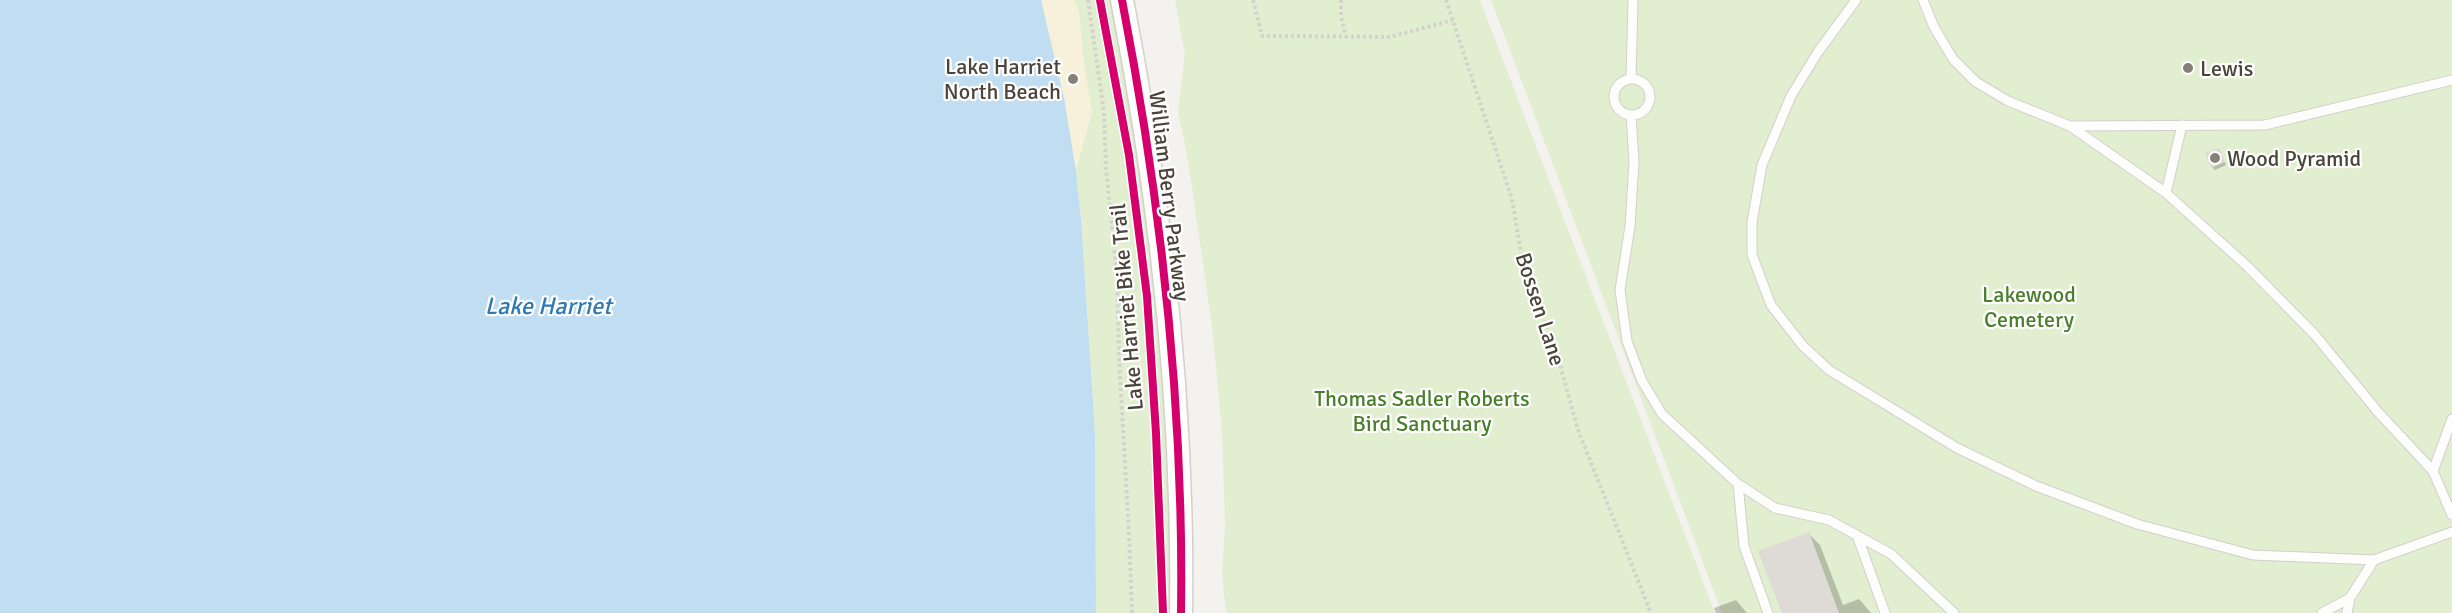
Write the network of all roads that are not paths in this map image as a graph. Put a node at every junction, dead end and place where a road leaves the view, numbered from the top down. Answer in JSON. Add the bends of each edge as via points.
{"nodes":[{"id":1,"x":1122,"y":0,"type":"edge"},
{"id":2,"x":1633,"y":0,"type":"edge"},
{"id":3,"x":1856,"y":0,"type":"edge"},
{"id":4,"x":1923,"y":0,"type":"edge"},
{"id":5,"x":1631,"y":79,"type":"junction"},
{"id":6,"x":2452,"y":80,"type":"edge"},
{"id":7,"x":1631,"y":115,"type":"junction"},
{"id":8,"x":2182,"y":125,"type":"junction"},
{"id":9,"x":2070,"y":126,"type":"junction"},
{"id":10,"x":2166,"y":193,"type":"junction"},
{"id":11,"x":2452,"y":419,"type":"edge"},
{"id":12,"x":2433,"y":471,"type":"junction"},
{"id":13,"x":1738,"y":484,"type":"junction"},
{"id":14,"x":2452,"y":515,"type":"edge"},
{"id":15,"x":2452,"y":532,"type":"edge"},
{"id":16,"x":1857,"y":535,"type":"junction"},
{"id":17,"x":2374,"y":560,"type":"junction"},
{"id":18,"x":2350,"y":598,"type":"junction"},
{"id":19,"x":1181,"y":613,"type":"edge"},
{"id":20,"x":1768,"y":613,"type":"edge"},
{"id":21,"x":1885,"y":613,"type":"edge"},
{"id":22,"x":1954,"y":613,"type":"edge"},
{"id":23,"x":2322,"y":613,"type":"edge"},
{"id":24,"x":2346,"y":613,"type":"edge"}],
"edges":[{"from":1,"to":19,"type":"street","name":"William Berry Parkway","via":[[1140,94],[1167,312],[1182,529]]},
{"from":2,"to":5,"type":"lane"},
{"from":3,"to":17,"type":"lane","via":[[1791,96],[1762,165],[1752,222],[1752,255],[1771,305],[1803,346],[1829,370],[1957,448],[2036,486],[2137,524],[2253,555]]},
{"from":4,"to":9,"type":"lane","via":[[1953,59],[1976,82],[2008,101]]},
{"from":5,"to":7,"type":"lane","via":[[1620,83],[1614,100],[1620,110]]},
{"from":5,"to":7,"type":"lane","via":[[1646,86],[1650,97],[1642,112]]},
{"from":6,"to":8,"type":"lane","via":[[2265,124]]},
{"from":7,"to":13,"type":"lane","via":[[1634,161],[1630,226],[1620,290],[1627,340],[1642,381],[1662,414]]},
{"from":8,"to":9,"type":"lane"},
{"from":8,"to":10,"type":"lane"},
{"from":9,"to":10,"type":"lane"},
{"from":10,"to":12,"type":"lane","via":[[2248,267],[2315,335]]},
{"from":11,"to":12,"type":"lane"},
{"from":12,"to":14,"type":"lane"},
{"from":13,"to":16,"type":"lane","via":[[1775,508],[1829,520]]},
{"from":13,"to":20,"type":"lane","via":[[1744,546]]},
{"from":15,"to":17,"type":"lane"},
{"from":16,"to":21,"type":"lane"},
{"from":16,"to":22,"type":"lane","via":[[1891,554]]},
{"from":17,"to":18,"type":"lane"},
{"from":18,"to":23,"type":"lane"},
{"from":18,"to":24,"type":"lane"}]}
